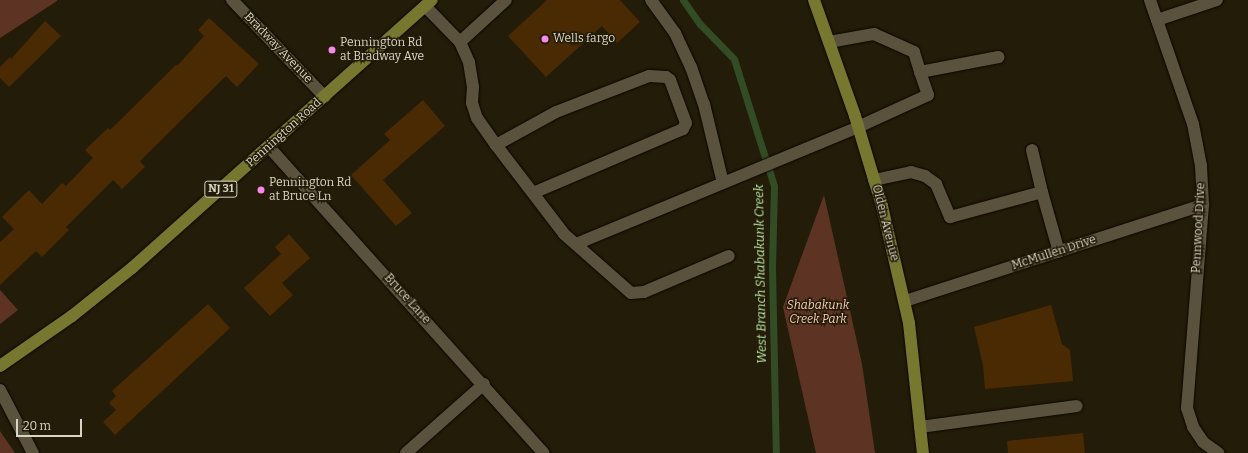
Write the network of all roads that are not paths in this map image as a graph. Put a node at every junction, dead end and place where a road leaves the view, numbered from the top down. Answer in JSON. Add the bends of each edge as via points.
{"nodes":[{"id":1,"x":232,"y":0,"type":"edge"},
{"id":2,"x":506,"y":0,"type":"edge"},
{"id":3,"x":651,"y":0,"type":"edge"},
{"id":4,"x":814,"y":0,"type":"edge"},
{"id":5,"x":1150,"y":0,"type":"edge"},
{"id":6,"x":1217,"y":0,"type":"edge"},
{"id":7,"x":428,"y":3,"type":"edge"},
{"id":8,"x":1157,"y":20,"type":"junction"},
{"id":9,"x":460,"y":42,"type":"junction"},
{"id":10,"x":829,"y":42,"type":"junction"},
{"id":11,"x":999,"y":57,"type":"dead end"},
{"id":12,"x":920,"y":72,"type":"junction"},
{"id":13,"x":325,"y":96,"type":"junction"},
{"id":14,"x":858,"y":128,"type":"junction"},
{"id":15,"x":496,"y":145,"type":"junction"},
{"id":16,"x":269,"y":146,"type":"junction"},
{"id":17,"x":1032,"y":150,"type":"dead end"},
{"id":18,"x":874,"y":180,"type":"junction"},
{"id":19,"x":723,"y":183,"type":"junction"},
{"id":20,"x":1042,"y":192,"type":"junction"},
{"id":21,"x":533,"y":193,"type":"junction"},
{"id":22,"x":1203,"y":205,"type":"junction"},
{"id":23,"x":576,"y":244,"type":"junction"},
{"id":24,"x":1059,"y":252,"type":"junction"},
{"id":25,"x":729,"y":256,"type":"dead end"},
{"id":26,"x":905,"y":301,"type":"junction"},
{"id":27,"x":0,"y":366,"type":"edge"},
{"id":28,"x":484,"y":384,"type":"junction"},
{"id":29,"x":0,"y":390,"type":"edge"},
{"id":30,"x":1077,"y":406,"type":"dead end"},
{"id":31,"x":920,"y":427,"type":"junction"},
{"id":32,"x":33,"y":453,"type":"edge"},
{"id":33,"x":406,"y":453,"type":"edge"},
{"id":34,"x":544,"y":453,"type":"edge"},
{"id":35,"x":923,"y":453,"type":"edge"},
{"id":36,"x":1218,"y":453,"type":"edge"}],
"edges":[{"from":1,"to":13,"type":"street","name":"Bradway Avenue"},
{"from":2,"to":9,"type":"street"},
{"from":3,"to":19,"type":"street","via":[[675,34],[691,67],[704,104]]},
{"from":4,"to":10,"type":"main road","name":"Olden Avenue"},
{"from":5,"to":8,"type":"street","name":"Pennwood Drive"},
{"from":6,"to":8,"type":"street"},
{"from":7,"to":9,"type":"street"},
{"from":7,"to":13,"type":"main road","name":"Pennington Road","number":"NJ 31"},
{"from":8,"to":22,"type":"street","name":"Pennwood Drive","via":[[1193,124],[1201,166]]},
{"from":9,"to":15,"type":"street","via":[[469,62],[473,87],[472,103],[477,118]]},
{"from":10,"to":12,"type":"street","via":[[874,34],[914,52]]},
{"from":10,"to":14,"type":"main road","name":"Olden Avenue"},
{"from":11,"to":12,"type":"street"},
{"from":12,"to":14,"type":"street","via":[[928,95]]},
{"from":13,"to":16,"type":"main road","name":"Pennington Road","number":"NJ 31"},
{"from":14,"to":18,"type":"main road","name":"Olden Avenue"},
{"from":14,"to":19,"type":"street"},
{"from":15,"to":21,"type":"street"},
{"from":15,"to":21,"type":"street","via":[[556,112],[649,76],[666,77],[670,80],[686,123],[683,129]]},
{"from":16,"to":27,"type":"main road","name":"Pennington Road","number":"NJ 31","via":[[132,268],[72,316]]},
{"from":16,"to":28,"type":"street","name":"Bruce Lane"},
{"from":17,"to":20,"type":"street"},
{"from":18,"to":20,"type":"street","via":[[911,172],[925,176],[936,184],[950,217]]},
{"from":18,"to":26,"type":"main road","name":"Olden Avenue"},
{"from":19,"to":23,"type":"street"},
{"from":20,"to":24,"type":"street"},
{"from":21,"to":23,"type":"street","via":[[564,234]]},
{"from":22,"to":24,"type":"street","name":"McMullen Drive"},
{"from":22,"to":36,"type":"street","name":"Pennwood Drive","via":[[1188,408],[1193,426],[1203,442]]},
{"from":23,"to":25,"type":"street","via":[[631,293],[644,292]]},
{"from":24,"to":26,"type":"street","name":"McMullen Drive"},
{"from":26,"to":31,"type":"main road","name":"Olden Avenue"},
{"from":28,"to":33,"type":"street"},
{"from":28,"to":34,"type":"street","name":"Bruce Lane"},
{"from":29,"to":32,"type":"street"},
{"from":30,"to":31,"type":"street"},
{"from":31,"to":35,"type":"main road","name":"Olden Avenue"}]}
